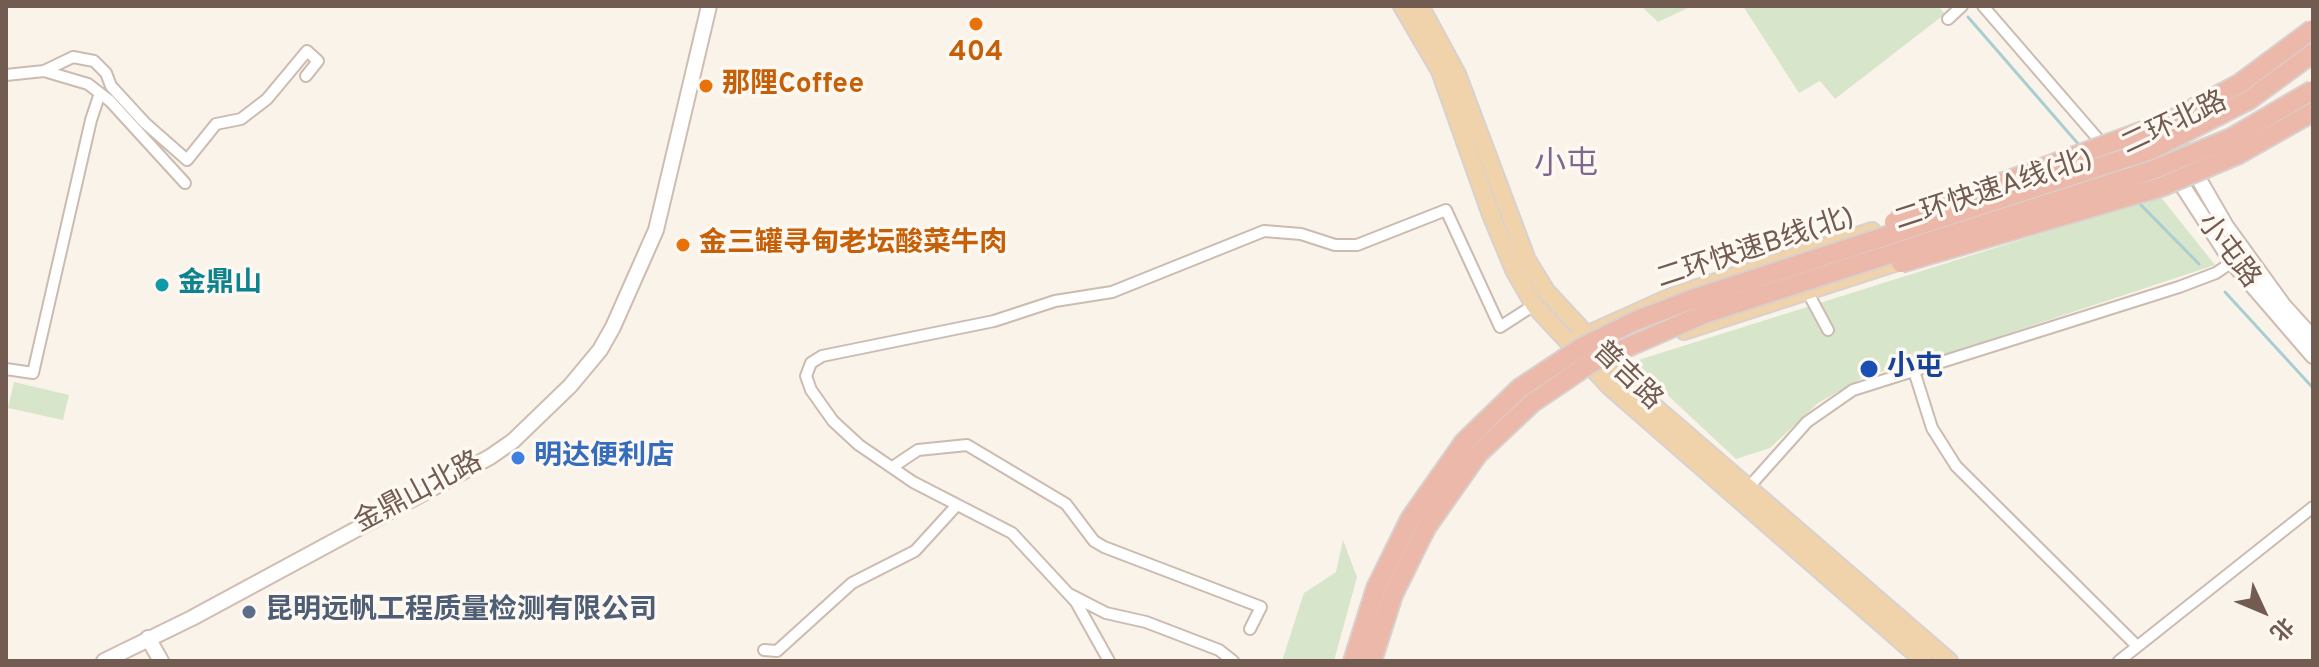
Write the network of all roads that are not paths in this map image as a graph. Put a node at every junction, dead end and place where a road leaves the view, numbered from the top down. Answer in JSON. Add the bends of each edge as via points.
{"nodes":[{"id":1,"x":709,"y":6,"type":"edge"},
{"id":2,"x":1402,"y":6,"type":"edge"},
{"id":3,"x":1420,"y":6,"type":"edge"},
{"id":4,"x":1962,"y":6,"type":"edge"},
{"id":5,"x":1983,"y":6,"type":"edge"},
{"id":6,"x":1948,"y":19,"type":"dead end"},
{"id":7,"x":2313,"y":29,"type":"edge"},
{"id":8,"x":2313,"y":38,"type":"edge"},
{"id":9,"x":2313,"y":53,"type":"edge"},
{"id":10,"x":44,"y":71,"type":"junction"},
{"id":11,"x":6,"y":75,"type":"edge"},
{"id":12,"x":306,"y":76,"type":"dead end"},
{"id":13,"x":2313,"y":88,"type":"edge"},
{"id":14,"x":100,"y":93,"type":"junction"},
{"id":15,"x":2313,"y":114,"type":"edge"},
{"id":16,"x":2171,"y":130,"type":"junction"},
{"id":17,"x":2152,"y":139,"type":"junction"},
{"id":18,"x":2111,"y":155,"type":"junction"},
{"id":19,"x":2191,"y":162,"type":"junction"},
{"id":20,"x":2171,"y":171,"type":"junction"},
{"id":21,"x":185,"y":183,"type":"dead end"},
{"id":22,"x":2232,"y":262,"type":"junction"},
{"id":23,"x":1807,"y":291,"type":"junction"},
{"id":24,"x":1534,"y":305,"type":"junction"},
{"id":25,"x":1679,"y":313,"type":"junction"},
{"id":26,"x":1828,"y":330,"type":"dead end"},
{"id":27,"x":2313,"y":338,"type":"edge"},
{"id":28,"x":1577,"y":339,"type":"junction"},
{"id":29,"x":2313,"y":356,"type":"edge"},
{"id":30,"x":1603,"y":367,"type":"junction"},
{"id":31,"x":6,"y":369,"type":"edge"},
{"id":32,"x":1914,"y":371,"type":"junction"},
{"id":33,"x":894,"y":466,"type":"junction"},
{"id":34,"x":1748,"y":488,"type":"junction"},
{"id":35,"x":957,"y":505,"type":"junction"},
{"id":36,"x":2313,"y":507,"type":"edge"},
{"id":37,"x":1385,"y":592,"type":"junction"},
{"id":38,"x":1067,"y":593,"type":"junction"},
{"id":39,"x":1250,"y":629,"type":"dead end"},
{"id":40,"x":148,"y":638,"type":"junction"},
{"id":41,"x":2137,"y":646,"type":"junction"},
{"id":42,"x":764,"y":650,"type":"dead end"},
{"id":43,"x":104,"y":661,"type":"edge"},
{"id":44,"x":161,"y":661,"type":"edge"},
{"id":45,"x":1109,"y":661,"type":"edge"},
{"id":46,"x":1233,"y":661,"type":"edge"},
{"id":47,"x":1353,"y":661,"type":"edge"},
{"id":48,"x":1372,"y":661,"type":"edge"},
{"id":49,"x":1924,"y":661,"type":"edge"},
{"id":50,"x":1949,"y":661,"type":"edge"},
{"id":51,"x":2119,"y":661,"type":"edge"}],
"edges":[{"from":1,"to":40,"type":"street","name":"金鼎山北路","via":[[656,230],[613,327],[580,375],[490,457]]},
{"from":2,"to":24,"type":"main road","name":"普吉路","via":[[1440,71],[1491,215]]},
{"from":3,"to":28,"type":"main road","name":"普吉路","via":[[1457,74],[1527,260]]},
{"from":4,"to":6,"type":"street"},
{"from":5,"to":18,"type":"street"},
{"from":7,"to":25,"type":"highway","bridge":true,"via":[[2239,84],[2170,121]]},
{"from":8,"to":16,"type":"main road","name":"二环北路","via":[[2239,94]]},
{"from":9,"to":25,"type":"highway","name":"二环快速B线(北)","bridge":true,"via":[[2249,100],[2151,150]]},
{"from":10,"to":11,"type":"street"},
{"from":10,"to":12,"type":"street","via":[[73,57],[94,61],[145,123],[187,160],[216,124],[241,119],[259,106],[307,51],[318,61]]},
{"from":10,"to":14,"type":"street"},
{"from":13,"to":19,"type":"main road","name":"二环北路"},
{"from":13,"to":25,"type":"highway","name":"二环快速A线(北)","bridge":true,"via":[[2253,127],[2155,169]]},
{"from":14,"to":21,"type":"street"},
{"from":14,"to":31,"type":"street","via":[[33,373]]},
{"from":15,"to":19,"type":"street"},
{"from":15,"to":25,"type":"highway","bridge":true,"via":[[2227,160],[2112,204]]},
{"from":16,"to":17,"type":"main road","name":"二环北路"},
{"from":16,"to":19,"type":"street","name":"小屯路"},
{"from":17,"to":18,"type":"main road","name":"二环北路"},
{"from":17,"to":20,"type":"street","name":"小屯路"},
{"from":18,"to":28,"type":"main road","name":"二环北路","via":[[1695,288]]},
{"from":19,"to":20,"type":"main road","name":"二环北路"},
{"from":19,"to":27,"type":"street","name":"小屯路","via":[[2242,249]]},
{"from":20,"to":22,"type":"street","name":"小屯路"},
{"from":20,"to":23,"type":"main road","name":"二环北路"},
{"from":22,"to":29,"type":"street","name":"小屯路"},
{"from":22,"to":32,"type":"street","via":[[2179,287]]},
{"from":23,"to":26,"type":"street"},
{"from":23,"to":30,"type":"main road","name":"二环北路","via":[[1685,331]]},
{"from":24,"to":28,"type":"main road","name":"普吉路"},
{"from":24,"to":33,"type":"street","via":[[1500,327],[1446,210],[1357,245],[1264,231],[1112,292],[1055,301],[994,321],[822,356],[811,363],[806,376],[819,407],[859,445]]},
{"from":25,"to":37,"type":"highway","name":"二环快速B线(北)","bridge":true,"via":[[1608,333],[1565,356],[1492,413],[1423,498]]},
{"from":28,"to":30,"type":"main road","name":"普吉路"},
{"from":30,"to":34,"type":"main road","name":"普吉路"},
{"from":30,"to":49,"type":"main road","name":"普吉路"},
{"from":32,"to":34,"type":"street","via":[[1853,390],[1829,404]]},
{"from":32,"to":41,"type":"street","via":[[1932,428],[1956,466]]},
{"from":33,"to":35,"type":"street"},
{"from":33,"to":39,"type":"street","via":[[918,450],[967,445],[1066,504],[1104,547],[1261,607]]},
{"from":34,"to":50,"type":"main road","name":"普吉路"},
{"from":35,"to":38,"type":"street","via":[[1012,533]]},
{"from":35,"to":42,"type":"street","via":[[915,551],[852,583],[777,651]]},
{"from":36,"to":41,"type":"street"},
{"from":37,"to":47,"type":"highway","name":"二环快速B线(北)"},
{"from":37,"to":48,"type":"highway"},
{"from":38,"to":45,"type":"street"},
{"from":38,"to":46,"type":"street","via":[[1106,613],[1159,626],[1219,650]]},
{"from":40,"to":43,"type":"street","name":"金鼎山北路"},
{"from":40,"to":44,"type":"street"},
{"from":41,"to":51,"type":"street"}]}
